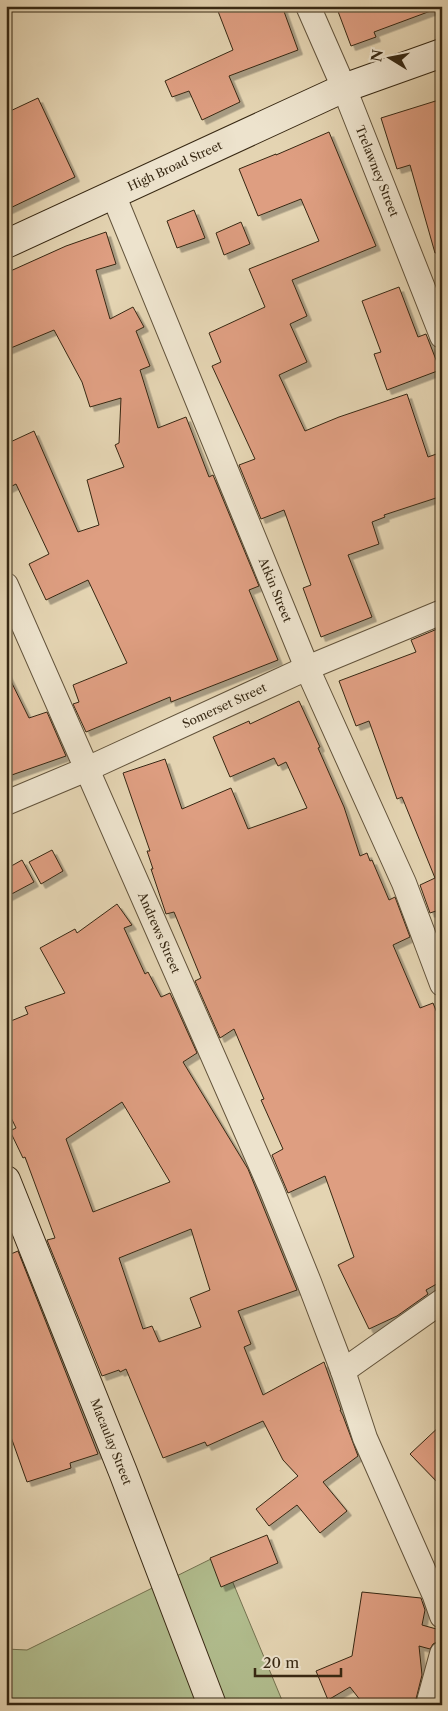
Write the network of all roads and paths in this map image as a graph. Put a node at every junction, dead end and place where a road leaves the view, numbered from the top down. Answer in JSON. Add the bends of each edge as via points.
{"nodes":[{"id":1,"x":308,"y":6,"type":"edge"},
{"id":2,"x":442,"y":52,"type":"edge"},
{"id":3,"x":344,"y":88,"type":"junction"},
{"id":4,"x":113,"y":194,"type":"junction"},
{"id":5,"x":6,"y":244,"type":"edge"},
{"id":6,"x":442,"y":336,"type":"edge"},
{"id":7,"x":6,"y":585,"type":"edge"},
{"id":8,"x":442,"y":612,"type":"edge"},
{"id":9,"x":308,"y":668,"type":"junction"},
{"id":10,"x":87,"y":769,"type":"junction"},
{"id":11,"x":6,"y":803,"type":"edge"},
{"id":12,"x":442,"y":984,"type":"edge"},
{"id":13,"x":6,"y":1180,"type":"edge"},
{"id":14,"x":442,"y":1301,"type":"edge"},
{"id":15,"x":343,"y":1371,"type":"junction"},
{"id":16,"x":442,"y":1616,"type":"edge"},
{"id":17,"x":442,"y":1654,"type":"edge"},
{"id":18,"x":212,"y":1705,"type":"edge"},
{"id":19,"x":428,"y":1705,"type":"edge"}],
"edges":[{"from":1,"to":3,"type":"street","name":"Trelawney Street"},
{"from":2,"to":3,"type":"street","name":"High Broad Street"},
{"from":3,"to":4,"type":"street","name":"High Broad Street"},
{"from":3,"to":6,"type":"street","name":"Trelawney Street"},
{"from":4,"to":5,"type":"street","name":"High Broad Street"},
{"from":4,"to":9,"type":"street","name":"Atkin Street"},
{"from":7,"to":10,"type":"street","name":"Andrews Street"},
{"from":8,"to":9,"type":"street","name":"Somerset Street"},
{"from":9,"to":10,"type":"street","name":"Somerset Street"},
{"from":9,"to":12,"type":"street","name":"Atkin Street","via":[[404,884]]},
{"from":10,"to":11,"type":"street","name":"Somerset Street"},
{"from":10,"to":15,"type":"street","name":"Andrews Street","via":[[271,1188]]},
{"from":13,"to":18,"type":"street","name":"Macaulay Street"},
{"from":14,"to":15,"type":"street"},
{"from":15,"to":16,"type":"street","name":"Andrews Street","via":[[365,1438]]},
{"from":17,"to":19,"type":"street"}]}
